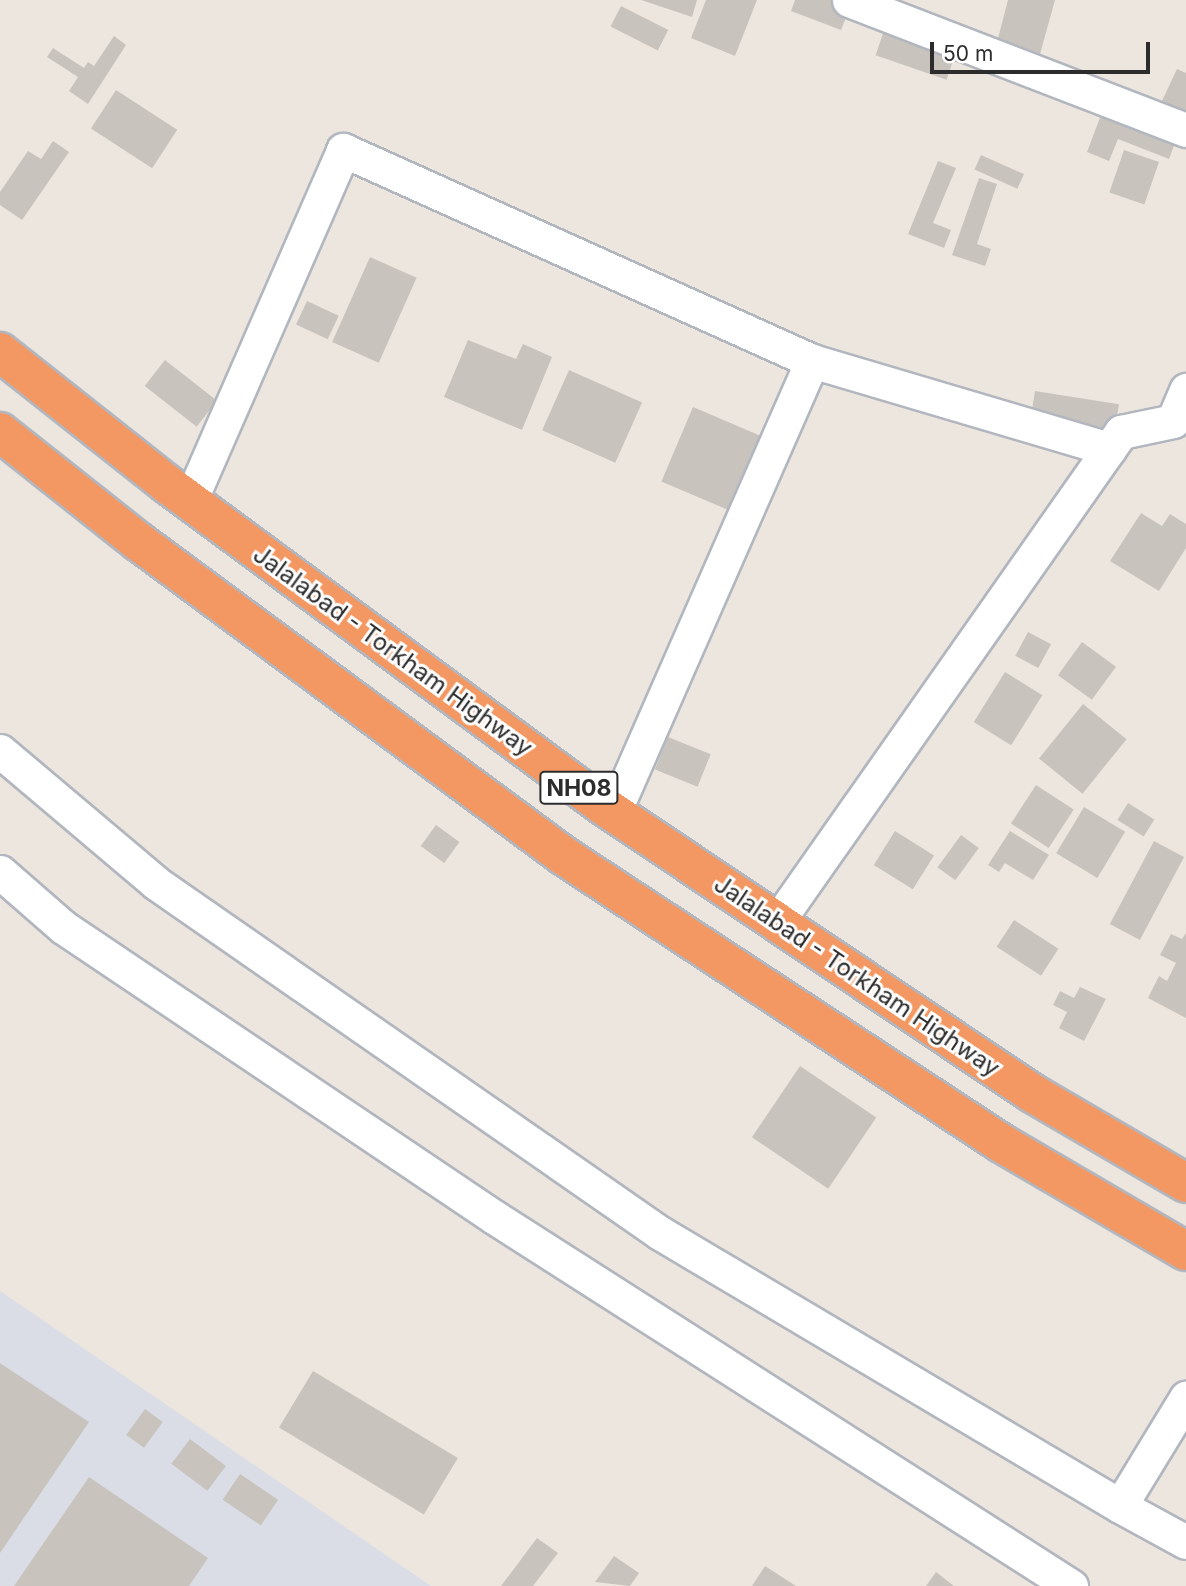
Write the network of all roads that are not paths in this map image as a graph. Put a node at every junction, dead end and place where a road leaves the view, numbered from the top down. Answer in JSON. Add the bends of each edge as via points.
{"nodes":[{"id":1,"x":849,"y":0,"type":"edge"},
{"id":2,"x":1186,"y":130,"type":"edge"},
{"id":3,"x":0,"y":352,"type":"edge"},
{"id":4,"x":812,"y":361,"type":"junction"},
{"id":5,"x":1186,"y":390,"type":"edge"},
{"id":6,"x":0,"y":432,"type":"edge"},
{"id":7,"x":1109,"y":449,"type":"junction"},
{"id":8,"x":190,"y":500,"type":"junction"},
{"id":9,"x":0,"y":751,"type":"edge"},
{"id":10,"x":614,"y":813,"type":"junction"},
{"id":11,"x":0,"y":872,"type":"edge"},
{"id":12,"x":777,"y":922,"type":"junction"},
{"id":13,"x":1186,"y":1183,"type":"edge"},
{"id":14,"x":1186,"y":1251,"type":"edge"},
{"id":15,"x":1186,"y":1398,"type":"edge"},
{"id":16,"x":1120,"y":1506,"type":"junction"},
{"id":17,"x":1186,"y":1542,"type":"edge"},
{"id":18,"x":1071,"y":1586,"type":"edge"}],
"edges":[{"from":1,"to":2,"type":"street"},
{"from":3,"to":8,"type":"highway","name":"Jalalabad - Torkham Highway","number":"NH08"},
{"from":4,"to":7,"type":"street"},
{"from":4,"to":8,"type":"street","via":[[343,150]]},
{"from":4,"to":10,"type":"street"},
{"from":5,"to":7,"type":"street","via":[[1173,421],[1121,432]]},
{"from":6,"to":14,"type":"highway","number":"NH08","via":[[139,542],[564,856],[1001,1143]]},
{"from":7,"to":12,"type":"street"},
{"from":8,"to":10,"type":"highway","name":"Jalalabad - Torkham Highway","number":"NH08"},
{"from":9,"to":16,"type":"street","via":[[156,883],[660,1233]]},
{"from":10,"to":12,"type":"highway","name":"Jalalabad - Torkham Highway","number":"NH08"},
{"from":11,"to":18,"type":"street","via":[[63,927],[482,1209]]},
{"from":12,"to":13,"type":"highway","name":"Jalalabad - Torkham Highway","number":"NH08","via":[[1031,1093]]},
{"from":15,"to":16,"type":"street"},
{"from":16,"to":17,"type":"street"}]}
